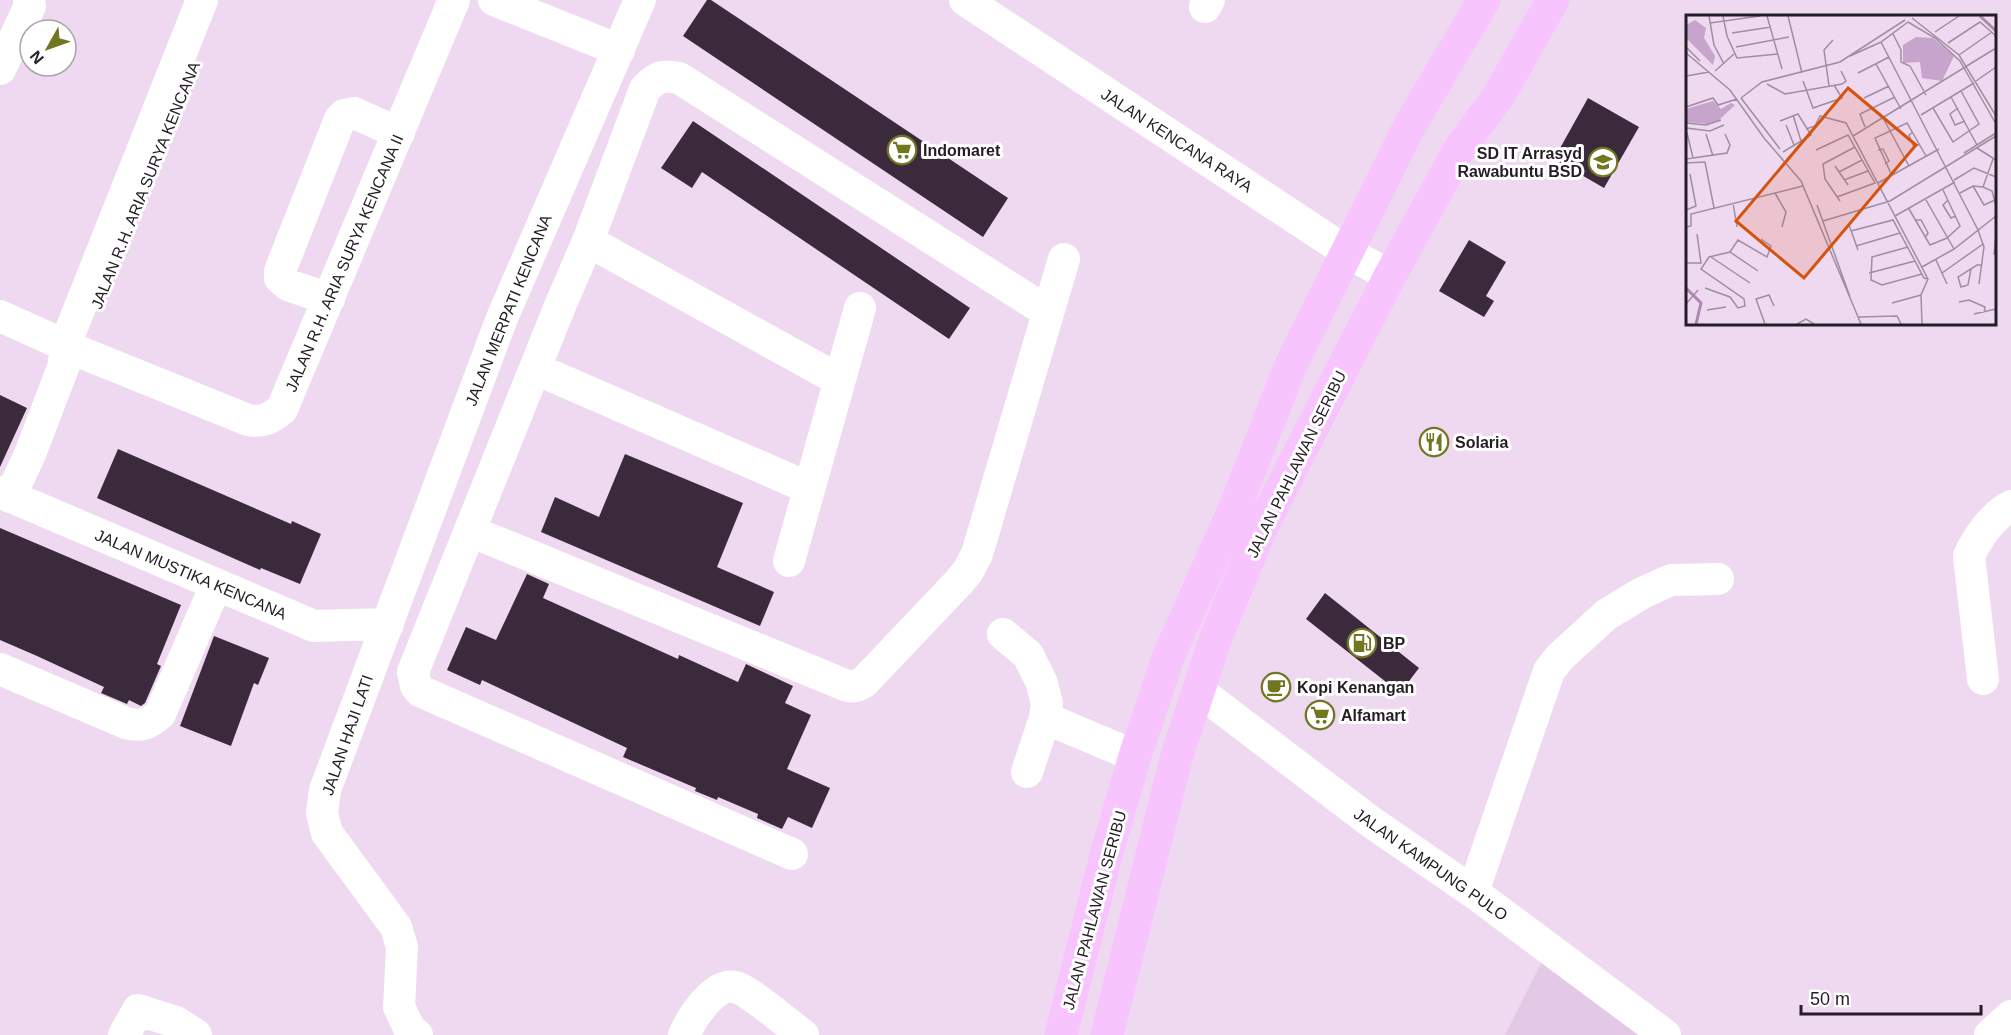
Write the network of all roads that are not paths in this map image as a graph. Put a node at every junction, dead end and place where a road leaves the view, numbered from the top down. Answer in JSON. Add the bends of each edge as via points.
{"nodes":[{"id":1,"x":29,"y":0,"type":"edge"},
{"id":2,"x":201,"y":0,"type":"edge"},
{"id":3,"x":218,"y":0,"type":"edge"},
{"id":4,"x":454,"y":0,"type":"edge"},
{"id":5,"x":494,"y":0,"type":"edge"},
{"id":6,"x":640,"y":0,"type":"edge"},
{"id":7,"x":965,"y":0,"type":"edge"},
{"id":8,"x":1484,"y":0,"type":"edge"},
{"id":9,"x":1553,"y":0,"type":"edge"},
{"id":10,"x":619,"y":50,"type":"junction"},
{"id":11,"x":0,"y":69,"type":"edge"},
{"id":12,"x":399,"y":133,"type":"junction"},
{"id":13,"x":588,"y":241,"type":"junction"},
{"id":14,"x":1347,"y":252,"type":"junction"},
{"id":15,"x":530,"y":253,"type":"junction"},
{"id":16,"x":1064,"y":259,"type":"dead end"},
{"id":17,"x":1390,"y":276,"type":"junction"},
{"id":18,"x":531,"y":295,"type":"junction"},
{"id":19,"x":329,"y":299,"type":"junction"},
{"id":20,"x":560,"y":306,"type":"junction"},
{"id":21,"x":860,"y":308,"type":"dead end"},
{"id":22,"x":1048,"y":312,"type":"junction"},
{"id":23,"x":0,"y":316,"type":"edge"},
{"id":24,"x":502,"y":318,"type":"junction"},
{"id":25,"x":70,"y":354,"type":"junction"},
{"id":26,"x":536,"y":369,"type":"junction"},
{"id":27,"x":839,"y":380,"type":"junction"},
{"id":28,"x":809,"y":488,"type":"junction"},
{"id":29,"x":5,"y":495,"type":"edge"},
{"id":30,"x":2011,"y":506,"type":"edge"},
{"id":31,"x":470,"y":531,"type":"junction"},
{"id":32,"x":789,"y":561,"type":"dead end"},
{"id":33,"x":1718,"y":579,"type":"dead end"},
{"id":34,"x":216,"y":585,"type":"junction"},
{"id":35,"x":387,"y":624,"type":"junction"},
{"id":36,"x":1003,"y":634,"type":"dead end"},
{"id":37,"x":0,"y":669,"type":"edge"},
{"id":38,"x":1983,"y":679,"type":"dead end"},
{"id":39,"x":1199,"y":691,"type":"junction"},
{"id":40,"x":1045,"y":718,"type":"junction"},
{"id":41,"x":1135,"y":756,"type":"junction"},
{"id":42,"x":1028,"y":772,"type":"dead end"},
{"id":43,"x":792,"y":854,"type":"dead end"},
{"id":44,"x":1473,"y":892,"type":"junction"},
{"id":45,"x":1071,"y":995,"type":"junction"},
{"id":46,"x":2011,"y":1016,"type":"edge"},
{"id":47,"x":1110,"y":1022,"type":"edge"},
{"id":48,"x":124,"y":1035,"type":"edge"},
{"id":49,"x":196,"y":1035,"type":"edge"},
{"id":50,"x":417,"y":1035,"type":"edge"},
{"id":51,"x":684,"y":1035,"type":"edge"},
{"id":52,"x":803,"y":1035,"type":"edge"},
{"id":53,"x":1061,"y":1035,"type":"edge"},
{"id":54,"x":1665,"y":1035,"type":"edge"},
{"id":55,"x":1989,"y":1035,"type":"edge"}],
"edges":[{"from":1,"to":11,"type":"street","via":[[30,6]]},
{"from":2,"to":25,"type":"street","name":"JALAN R.H. ARIA SURYA KENCANA"},
{"from":3,"to":25,"type":"street","name":"JALAN R.H. ARIA SURYA KENCANA"},
{"from":4,"to":12,"type":"street","name":"JALAN R.H. ARIA SURYA KENCANA II"},
{"from":5,"to":10,"type":"street"},
{"from":6,"to":10,"type":"street","name":"JALAN MERPATI KENCANA"},
{"from":7,"to":14,"type":"street","name":"JALAN KENCANA RAYA"},
{"from":8,"to":14,"type":"main road","name":"JALAN PAHLAWAN SERIBU","via":[[1410,125]]},
{"from":9,"to":17,"type":"main road","name":"JALAN PAHLAWAN SERIBU","via":[[1499,95],[1459,150]]},
{"from":10,"to":15,"type":"street","name":"JALAN MERPATI KENCANA"},
{"from":12,"to":19,"type":"street","name":"JALAN R.H. ARIA SURYA KENCANA II"},
{"from":12,"to":19,"type":"street","via":[[354,113],[340,119],[280,271],[280,278],[288,285]]},
{"from":13,"to":20,"type":"street"},
{"from":13,"to":22,"type":"street","via":[[645,89],[664,75],[679,78]]},
{"from":13,"to":27,"type":"street"},
{"from":14,"to":17,"type":"street","name":"JALAN KENCANA RAYA"},
{"from":14,"to":41,"type":"main road","name":"JALAN PAHLAWAN SERIBU","via":[[1290,367],[1237,503],[1160,678]]},
{"from":15,"to":18,"type":"street","via":[[538,268]]},
{"from":15,"to":24,"type":"street","name":"JALAN MERPATI KENCANA"},
{"from":16,"to":22,"type":"street"},
{"from":17,"to":39,"type":"main road","name":"JALAN PAHLAWAN SERIBU","via":[[1262,526],[1216,638]]},
{"from":18,"to":20,"type":"street"},
{"from":18,"to":24,"type":"street","via":[[520,316]]},
{"from":19,"to":25,"type":"street","name":"JALAN R.H. ARIA SURYA KENCANA II","via":[[282,409],[257,422]]},
{"from":20,"to":26,"type":"street"},
{"from":21,"to":27,"type":"street"},
{"from":22,"to":31,"type":"street","via":[[977,554],[959,582],[857,686],[845,685]]},
{"from":23,"to":25,"type":"street","name":"JALAN R.H. ARIA SURYA KENCANA II"},
{"from":24,"to":35,"type":"street","name":"JALAN MERPATI KENCANA"},
{"from":25,"to":29,"type":"street","name":"JALAN R.H. ARIA SURYA KENCANA","via":[[30,454]]},
{"from":26,"to":28,"type":"street"},
{"from":26,"to":31,"type":"street"},
{"from":27,"to":28,"type":"street"},
{"from":28,"to":32,"type":"street"},
{"from":29,"to":34,"type":"street","name":"JALAN MUSTIKA KENCANA"},
{"from":30,"to":38,"type":"street","via":[[1975,542],[1969,556]]},
{"from":31,"to":43,"type":"street","via":[[413,672],[420,691]]},
{"from":33,"to":44,"type":"street","via":[[1671,580],[1642,592],[1606,615],[1560,657],[1549,672]]},
{"from":34,"to":35,"type":"street","name":"JALAN MUSTIKA KENCANA","via":[[314,626]]},
{"from":34,"to":37,"type":"street","via":[[160,714],[152,722],[140,726],[126,723]]},
{"from":35,"to":50,"type":"street","name":"JALAN HAJI LATI","via":[[324,790],[322,813],[327,833],[401,937],[399,1007]]},
{"from":36,"to":40,"type":"street","via":[[1028,655],[1041,681],[1047,703]]},
{"from":39,"to":44,"type":"street","name":"JALAN KAMPUNG PULO","via":[[1371,822]]},
{"from":39,"to":47,"type":"main road","name":"JALAN PAHLAWAN SERIBU","via":[[1169,784]]},
{"from":40,"to":41,"type":"street"},
{"from":40,"to":42,"type":"street"},
{"from":41,"to":45,"type":"main road","name":"JALAN PAHLAWAN SERIBU"},
{"from":44,"to":54,"type":"street","name":"JALAN KAMPUNG PULO"},
{"from":45,"to":47,"type":"main road","via":[[1092,992],[1105,1000]]},
{"from":45,"to":53,"type":"main road","name":"JALAN PAHLAWAN SERIBU"},
{"from":46,"to":55,"type":"street"},
{"from":48,"to":49,"type":"street","via":[[138,1010],[176,1022]]},
{"from":51,"to":52,"type":"street","via":[[714,993],[735,987]]}]}
